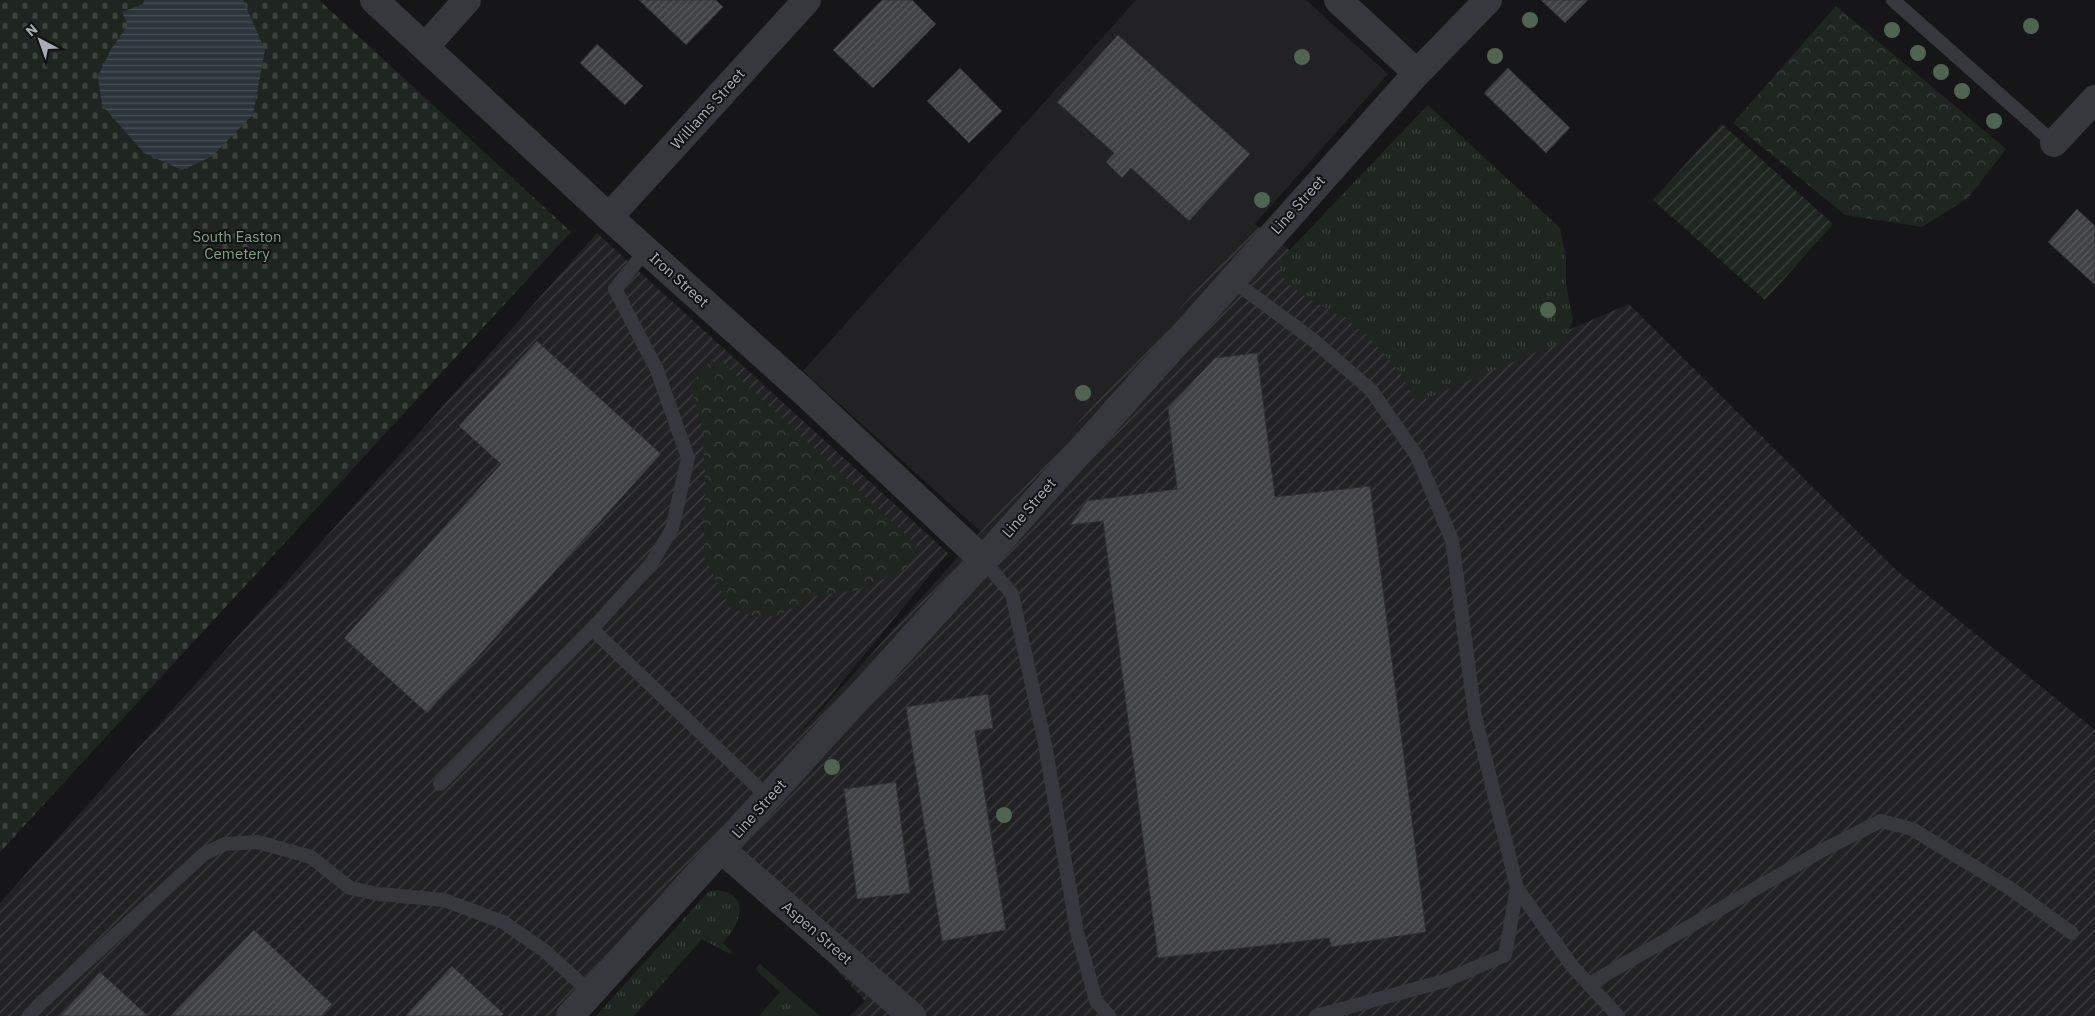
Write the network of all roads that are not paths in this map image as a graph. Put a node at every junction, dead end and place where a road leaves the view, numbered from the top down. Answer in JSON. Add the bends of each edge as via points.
{"nodes":[{"id":1,"x":374,"y":0,"type":"edge"},
{"id":2,"x":467,"y":0,"type":"edge"},
{"id":3,"x":807,"y":0,"type":"edge"},
{"id":4,"x":1338,"y":0,"type":"edge"},
{"id":5,"x":1488,"y":0,"type":"edge"},
{"id":6,"x":1892,"y":0,"type":"edge"},
{"id":7,"x":426,"y":46,"type":"junction"},
{"id":8,"x":1417,"y":73,"type":"junction"},
{"id":9,"x":2095,"y":99,"type":"edge"},
{"id":10,"x":2054,"y":143,"type":"joint"},
{"id":11,"x":609,"y":217,"type":"junction"},
{"id":12,"x":646,"y":250,"type":"junction"},
{"id":13,"x":1232,"y":280,"type":"junction"},
{"id":14,"x":983,"y":560,"type":"junction"},
{"id":15,"x":592,"y":629,"type":"junction"},
{"id":16,"x":440,"y":784,"type":"dead end"},
{"id":17,"x":768,"y":798,"type":"junction"},
{"id":18,"x":722,"y":850,"type":"junction"},
{"id":19,"x":1517,"y":888,"type":"junction"},
{"id":20,"x":2072,"y":933,"type":"dead end"},
{"id":21,"x":1589,"y":984,"type":"junction"},
{"id":22,"x":591,"y":992,"type":"junction"},
{"id":23,"x":29,"y":1016,"type":"edge"},
{"id":24,"x":570,"y":1016,"type":"edge"},
{"id":25,"x":912,"y":1016,"type":"edge"},
{"id":26,"x":1109,"y":1016,"type":"edge"},
{"id":27,"x":1316,"y":1016,"type":"edge"},
{"id":28,"x":1618,"y":1016,"type":"edge"}],
"edges":[{"from":1,"to":7,"type":"street","name":"Iron Street"},
{"from":2,"to":7,"type":"street"},
{"from":3,"to":11,"type":"street","name":"Williams Street"},
{"from":4,"to":8,"type":"street"},
{"from":5,"to":8,"type":"street","name":"Line Street"},
{"from":6,"to":10,"type":"lane"},
{"from":7,"to":11,"type":"street","name":"Iron Street"},
{"from":8,"to":13,"type":"street","name":"Line Street"},
{"from":9,"to":10,"type":"street"},
{"from":11,"to":12,"type":"street","name":"Iron Street"},
{"from":12,"to":14,"type":"street","name":"Iron Street","via":[[803,391]]},
{"from":12,"to":15,"type":"lane","via":[[615,289],[657,370],[688,458],[672,529],[651,564]]},
{"from":13,"to":14,"type":"street","name":"Line Street"},
{"from":13,"to":19,"type":"lane","via":[[1312,339],[1371,390],[1417,456],[1452,540],[1475,716]]},
{"from":14,"to":17,"type":"street","name":"Line Street"},
{"from":14,"to":26,"type":"lane","via":[[1012,594],[1045,744],[1077,932],[1096,1001]]},
{"from":15,"to":16,"type":"lane"},
{"from":15,"to":17,"type":"lane"},
{"from":17,"to":18,"type":"street","name":"Line Street"},
{"from":18,"to":22,"type":"street","name":"Line Street"},
{"from":18,"to":25,"type":"street","name":"Aspen Street"},
{"from":19,"to":21,"type":"lane","via":[[1572,966]]},
{"from":19,"to":27,"type":"lane","via":[[1505,955],[1444,981]]},
{"from":20,"to":21,"type":"lane","via":[[2008,887],[1912,829],[1882,821],[1823,850]]},
{"from":21,"to":28,"type":"lane"},
{"from":22,"to":23,"type":"lane","via":[[545,952],[503,922],[444,900],[350,888],[311,857],[258,842],[225,844],[204,854]]},
{"from":22,"to":24,"type":"street","name":"Line Street"}]}
